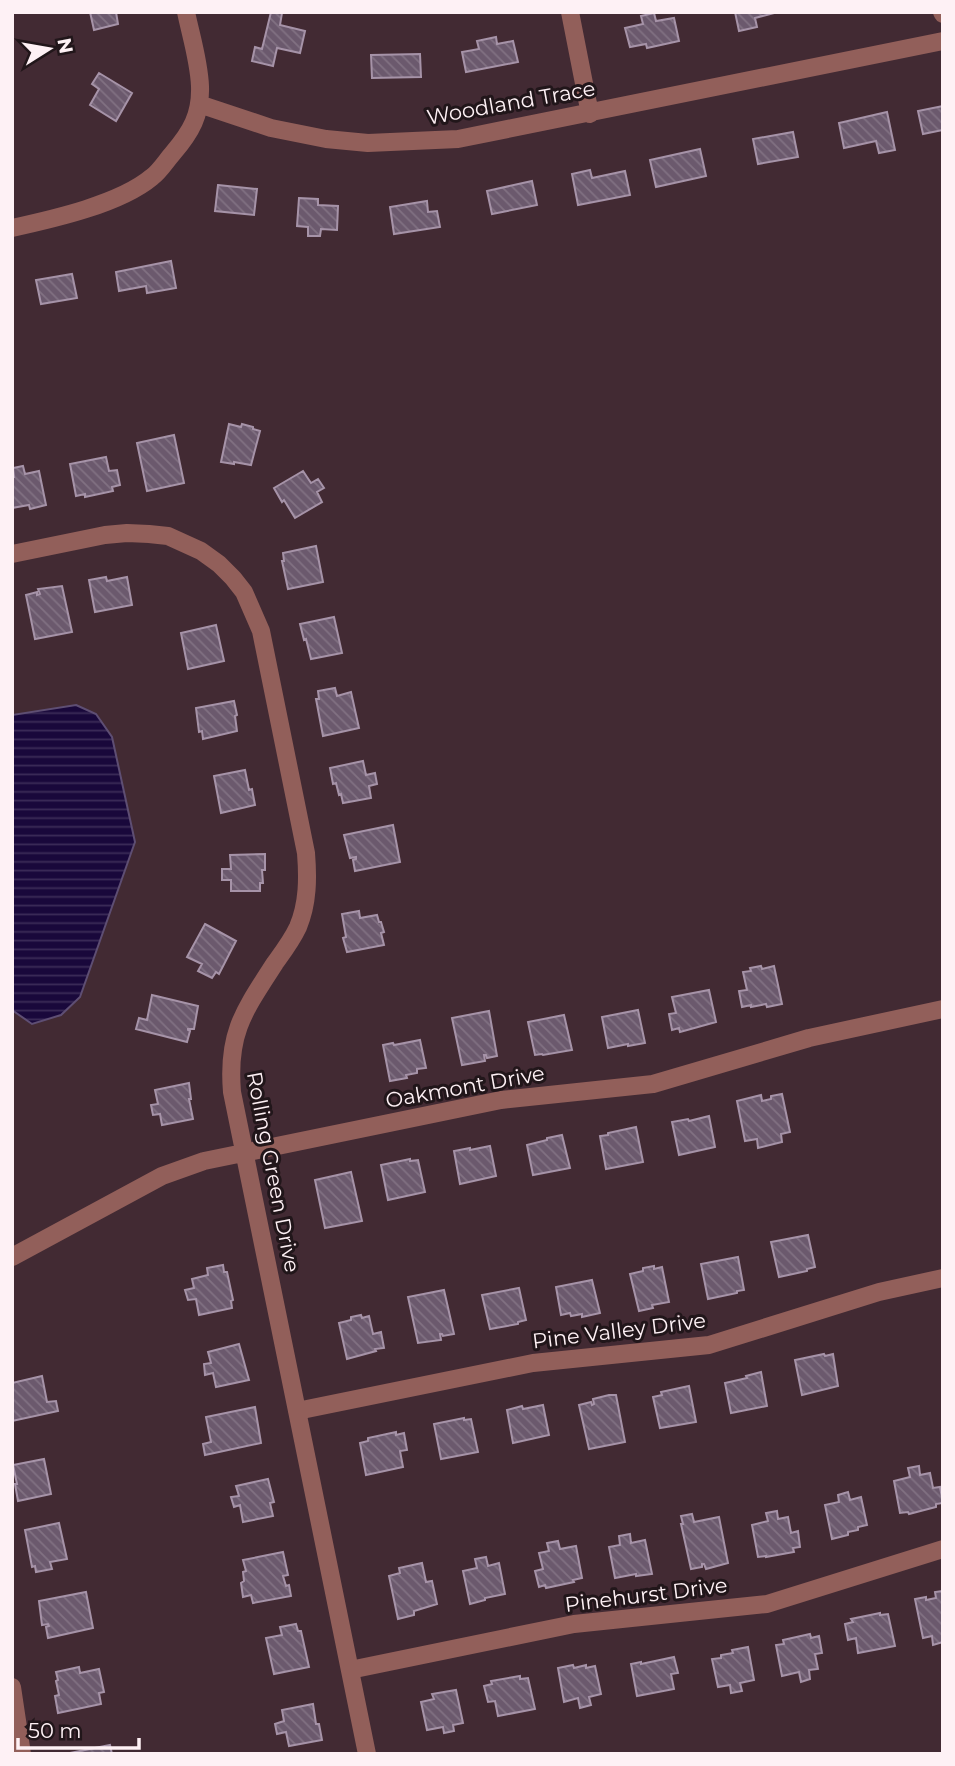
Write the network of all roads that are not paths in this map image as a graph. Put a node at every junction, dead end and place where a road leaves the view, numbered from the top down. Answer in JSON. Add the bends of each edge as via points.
{"nodes":[{"id":1,"x":186,"y":12,"type":"edge"},
{"id":2,"x":570,"y":12,"type":"edge"},
{"id":3,"x":943,"y":41,"type":"edge"},
{"id":4,"x":199,"y":104,"type":"junction"},
{"id":5,"x":590,"y":114,"type":"junction"},
{"id":6,"x":12,"y":228,"type":"edge"},
{"id":7,"x":12,"y":554,"type":"edge"},
{"id":8,"x":943,"y":1009,"type":"edge"},
{"id":9,"x":244,"y":1152,"type":"junction"},
{"id":10,"x":12,"y":1257,"type":"edge"},
{"id":11,"x":943,"y":1278,"type":"edge"},
{"id":12,"x":297,"y":1411,"type":"junction"},
{"id":13,"x":943,"y":1549,"type":"edge"},
{"id":14,"x":350,"y":1670,"type":"junction"},
{"id":15,"x":12,"y":1687,"type":"edge"},
{"id":16,"x":22,"y":1754,"type":"edge"},
{"id":17,"x":367,"y":1754,"type":"edge"}],
"edges":[{"from":1,"to":4,"type":"street","via":[[200,86]]},
{"from":2,"to":5,"type":"street"},
{"from":3,"to":5,"type":"street","name":"Woodland Trace"},
{"from":4,"to":5,"type":"street","name":"Woodland Trace","via":[[271,128],[368,143],[458,139]]},
{"from":4,"to":6,"type":"street","via":[[189,134],[153,177],[135,189],[64,216]]},
{"from":7,"to":9,"type":"street","name":"Rolling Green Drive","via":[[105,535],[168,536],[219,564],[244,592],[261,631],[308,878],[298,926],[250,1001],[233,1044],[232,1092]]},
{"from":8,"to":9,"type":"street","name":"Oakmont Drive","via":[[809,1038],[653,1084],[501,1100]]},
{"from":9,"to":10,"type":"street","name":"Oakmont Drive","via":[[162,1176]]},
{"from":9,"to":12,"type":"street","name":"Rolling Green Drive"},
{"from":11,"to":12,"type":"street","name":"Pine Valley Drive","via":[[879,1292],[709,1345],[533,1363]]},
{"from":12,"to":14,"type":"street","name":"Rolling Green Drive"},
{"from":13,"to":14,"type":"street","name":"Pinehurst Drive","via":[[767,1604],[575,1624]]},
{"from":14,"to":17,"type":"street","name":"Rolling Green Drive"},
{"from":15,"to":16,"type":"street"}]}
